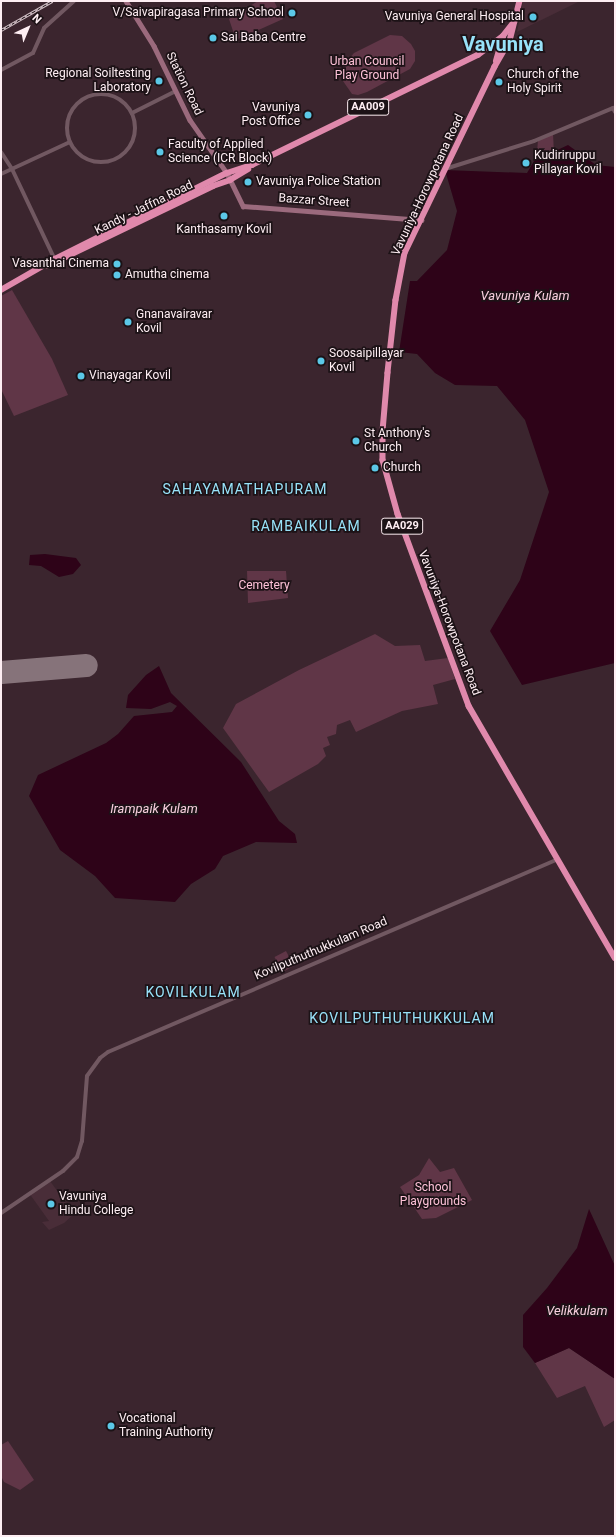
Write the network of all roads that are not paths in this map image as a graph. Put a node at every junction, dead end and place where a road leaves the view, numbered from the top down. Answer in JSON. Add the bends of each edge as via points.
{"nodes":[{"id":1,"x":74,"y":1,"type":"edge"},
{"id":2,"x":126,"y":1,"type":"edge"},
{"id":3,"x":520,"y":1,"type":"edge"},
{"id":4,"x":515,"y":21,"type":"junction"},
{"id":5,"x":512,"y":35,"type":"junction"},
{"id":6,"x":503,"y":36,"type":"junction"},
{"id":7,"x":510,"y":42,"type":"junction"},
{"id":8,"x":501,"y":46,"type":"junction"},
{"id":9,"x":488,"y":50,"type":"junction"},
{"id":10,"x":498,"y":55,"type":"junction"},
{"id":11,"x":495,"y":67,"type":"junction"},
{"id":12,"x":1,"y":70,"type":"edge"},
{"id":13,"x":176,"y":91,"type":"junction"},
{"id":14,"x":614,"y":110,"type":"edge"},
{"id":15,"x":132,"y":113,"type":"junction"},
{"id":16,"x":70,"y":142,"type":"junction"},
{"id":17,"x":1,"y":152,"type":"edge"},
{"id":18,"x":252,"y":165,"type":"junction"},
{"id":19,"x":12,"y":168,"type":"junction"},
{"id":20,"x":448,"y":168,"type":"junction"},
{"id":21,"x":227,"y":173,"type":"junction"},
{"id":22,"x":1,"y":174,"type":"edge"},
{"id":23,"x":230,"y":180,"type":"junction"},
{"id":24,"x":172,"y":204,"type":"junction"},
{"id":25,"x":421,"y":220,"type":"junction"},
{"id":26,"x":56,"y":261,"type":"junction"},
{"id":27,"x":1,"y":290,"type":"edge"},
{"id":28,"x":557,"y":860,"type":"junction"},
{"id":29,"x":615,"y":958,"type":"edge"},
{"id":30,"x":1,"y":1213,"type":"edge"}],
"edges":[{"from":1,"to":12,"type":"street","via":[[44,28],[33,53]]},
{"from":2,"to":13,"type":"main road","name":"Station Road","via":[[154,46]]},
{"from":3,"to":4,"type":"highway","number":"AA009"},
{"from":4,"to":5,"type":"highway","number":"AA009"},
{"from":4,"to":6,"type":"highway","number":"AA009"},
{"from":5,"to":6,"type":"highway"},
{"from":5,"to":7,"type":"highway","number":"AA009"},
{"from":6,"to":8,"type":"highway","name":"Vavuniya-Horowpotana Road","number":"AA029"},
{"from":6,"to":9,"type":"highway","name":"Kandy - Jaffna Road","number":"AA009"},
{"from":7,"to":8,"type":"highway","name":"Kandy - Jaffna Road","number":"AA009"},
{"from":7,"to":11,"type":"highway","name":"Vavuniya-Horowpotana Road","number":"AA029"},
{"from":8,"to":9,"type":"highway","name":"Kandy - Jaffna Road","number":"AA009"},
{"from":8,"to":10,"type":"highway","name":"Vavuniya-Horowpotana Road","number":"AA029"},
{"from":9,"to":10,"type":"highway"},
{"from":9,"to":18,"type":"highway","name":"Kandy - Jaffna Road","number":"AA009"},
{"from":10,"to":11,"type":"highway","name":"Vavuniya-Horowpotana Road","number":"AA029"},
{"from":11,"to":20,"type":"highway","name":"Vavuniya-Horowpotana Road","number":"AA029"},
{"from":13,"to":15,"type":"street"},
{"from":13,"to":21,"type":"main road","name":"Station Road","via":[[200,138]]},
{"from":14,"to":20,"type":"street"},
{"from":15,"to":16,"type":"street","via":[[125,103],[115,96],[104,93],[87,97],[73,108],[68,119],[67,131]]},
{"from":15,"to":16,"type":"street","via":[[135,134],[128,148],[116,159],[106,162],[90,160],[76,151]]},
{"from":16,"to":19,"type":"street"},
{"from":17,"to":19,"type":"street"},
{"from":18,"to":21,"type":"highway","name":"Kandy - Jaffna Road","number":"AA009"},
{"from":18,"to":23,"type":"highway","name":"Kandy - Jaffna Road","number":"AA009"},
{"from":19,"to":22,"type":"street"},
{"from":19,"to":26,"type":"street"},
{"from":20,"to":25,"type":"highway","name":"Vavuniya-Horowpotana Road","number":"AA029"},
{"from":21,"to":23,"type":"main road","name":"Bazzar Street"},
{"from":21,"to":24,"type":"highway","name":"Kandy - Jaffna Road","number":"AA009"},
{"from":23,"to":24,"type":"highway","name":"Kandy - Jaffna Road","number":"AA009"},
{"from":23,"to":25,"type":"main road","name":"Bazzar Street","via":[[243,206]]},
{"from":24,"to":26,"type":"highway","name":"Kandy - Jaffna Road","number":"AA009"},
{"from":25,"to":28,"type":"highway","name":"Vavuniya-Horowpotana Road","number":"AA029","via":[[406,253],[396,300],[383,431],[383,460],[398,514],[463,692],[512,784]]},
{"from":26,"to":27,"type":"highway","name":"Kandy - Jaffna Road","number":"AA009"},
{"from":28,"to":29,"type":"highway","name":"Vavuniya-Horowpotana Road","number":"AA029"},
{"from":28,"to":30,"type":"street","name":"Kovilputhuthukkulam Road","via":[[108,1052],[100,1058],[87,1076],[82,1141],[77,1157],[63,1171]]}]}
